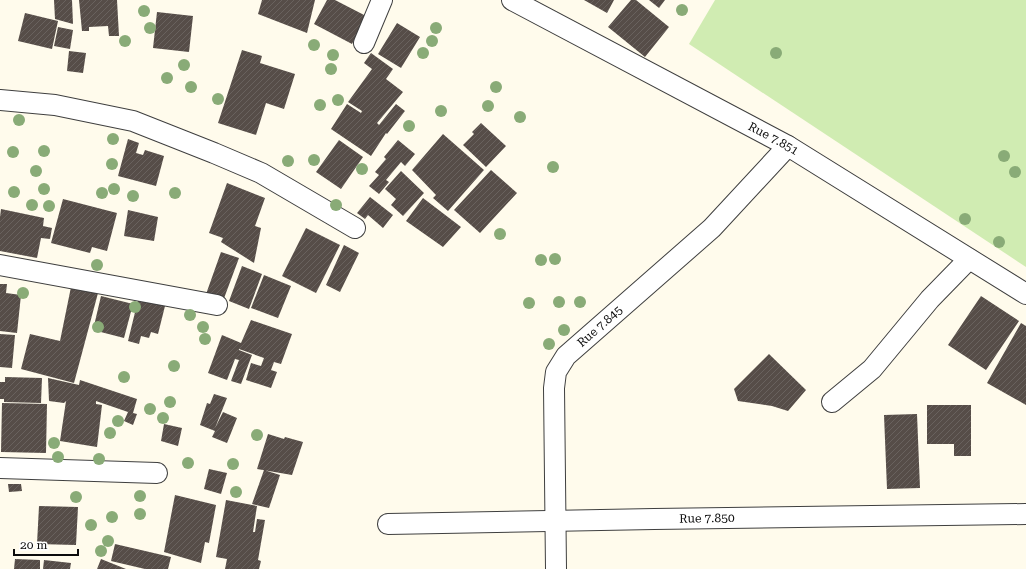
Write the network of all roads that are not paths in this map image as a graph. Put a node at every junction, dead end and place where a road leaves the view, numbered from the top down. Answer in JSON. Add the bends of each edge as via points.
{"nodes":[{"id":1,"x":382,"y":0,"type":"edge"},
{"id":2,"x":512,"y":0,"type":"edge"},
{"id":3,"x":364,"y":43,"type":"dead end"},
{"id":4,"x":0,"y":100,"type":"edge"},
{"id":5,"x":788,"y":146,"type":"junction"},
{"id":6,"x":355,"y":228,"type":"dead end"},
{"id":7,"x":969,"y":259,"type":"junction"},
{"id":8,"x":0,"y":265,"type":"edge"},
{"id":9,"x":1026,"y":294,"type":"edge"},
{"id":10,"x":217,"y":305,"type":"dead end"},
{"id":11,"x":832,"y":402,"type":"dead end"},
{"id":12,"x":0,"y":468,"type":"edge"},
{"id":13,"x":157,"y":474,"type":"dead end"},
{"id":14,"x":1026,"y":514,"type":"edge"},
{"id":15,"x":555,"y":521,"type":"junction"},
{"id":16,"x":388,"y":524,"type":"dead end"},
{"id":17,"x":556,"y":569,"type":"edge"}],
"edges":[{"from":1,"to":3,"type":"street"},
{"from":2,"to":5,"type":"street","name":"Rue 7.851"},
{"from":4,"to":6,"type":"street","via":[[55,105],[133,121],[260,173]]},
{"from":5,"to":7,"type":"street","name":"Rue 7.851"},
{"from":5,"to":15,"type":"street","name":"Rue 7.845","via":[[712,228],[566,356],[556,372]]},
{"from":7,"to":9,"type":"street","name":"Rue 7.851"},
{"from":7,"to":11,"type":"street","via":[[930,298],[872,369]]},
{"from":8,"to":10,"type":"street"},
{"from":12,"to":13,"type":"street"},
{"from":14,"to":15,"type":"street","name":"Rue 7.850"},
{"from":15,"to":16,"type":"street","name":"Rue 7.850"},
{"from":15,"to":17,"type":"street","name":"Rue 7.845"}]}
